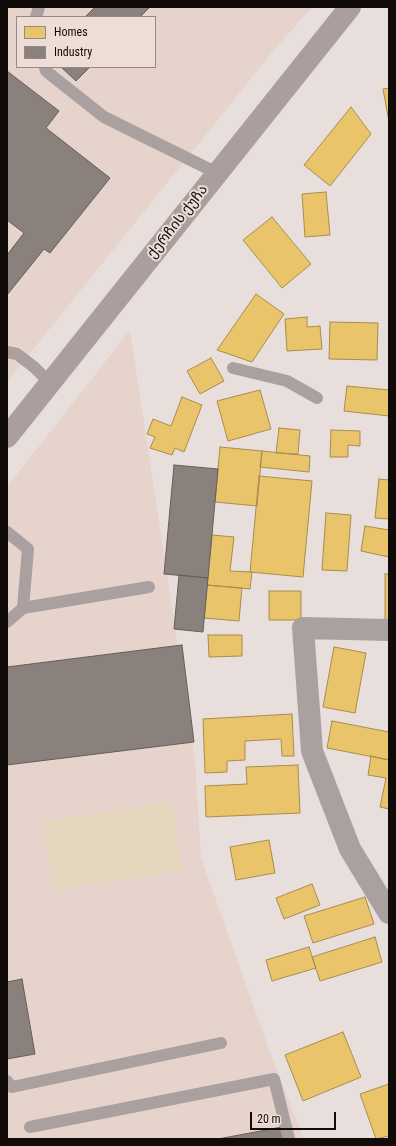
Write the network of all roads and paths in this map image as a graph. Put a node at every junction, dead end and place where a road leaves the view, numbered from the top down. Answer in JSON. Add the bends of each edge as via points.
{"nodes":[{"id":1,"x":350,"y":7,"type":"edge"},
{"id":2,"x":44,"y":68,"type":"edge"},
{"id":3,"x":217,"y":173,"type":"junction"},
{"id":4,"x":7,"y":352,"type":"edge"},
{"id":5,"x":233,"y":368,"type":"dead end"},
{"id":6,"x":50,"y":383,"type":"junction"},
{"id":7,"x":317,"y":398,"type":"dead end"},
{"id":8,"x":7,"y":437,"type":"edge"},
{"id":9,"x":7,"y":532,"type":"edge"},
{"id":10,"x":149,"y":587,"type":"dead end"},
{"id":11,"x":23,"y":608,"type":"junction"},
{"id":12,"x":7,"y":622,"type":"edge"},
{"id":13,"x":389,"y":630,"type":"edge"},
{"id":14,"x":389,"y":914,"type":"edge"},
{"id":15,"x":221,"y":1043,"type":"dead end"},
{"id":16,"x":7,"y":1081,"type":"edge"},
{"id":17,"x":30,"y":1128,"type":"dead end"},
{"id":18,"x":289,"y":1139,"type":"edge"}],
"edges":[{"from":1,"to":3,"type":"main road","name":"ქერჩის ქუჩა"},
{"from":2,"to":3,"type":"lane","via":[[104,117]]},
{"from":3,"to":6,"type":"main road","name":"ქერჩის ქუჩა"},
{"from":4,"to":6,"type":"lane","via":[[17,354]]},
{"from":5,"to":7,"type":"lane","via":[[287,381]]},
{"from":6,"to":8,"type":"main road","name":"ქერჩის ქუჩა"},
{"from":9,"to":11,"type":"lane","via":[[28,549]]},
{"from":10,"to":11,"type":"lane"},
{"from":11,"to":12,"type":"lane"},
{"from":13,"to":14,"type":"street","via":[[303,628],[312,751],[350,850]]},
{"from":15,"to":16,"type":"lane","via":[[12,1087]]},
{"from":17,"to":18,"type":"lane","via":[[274,1079]]}]}
